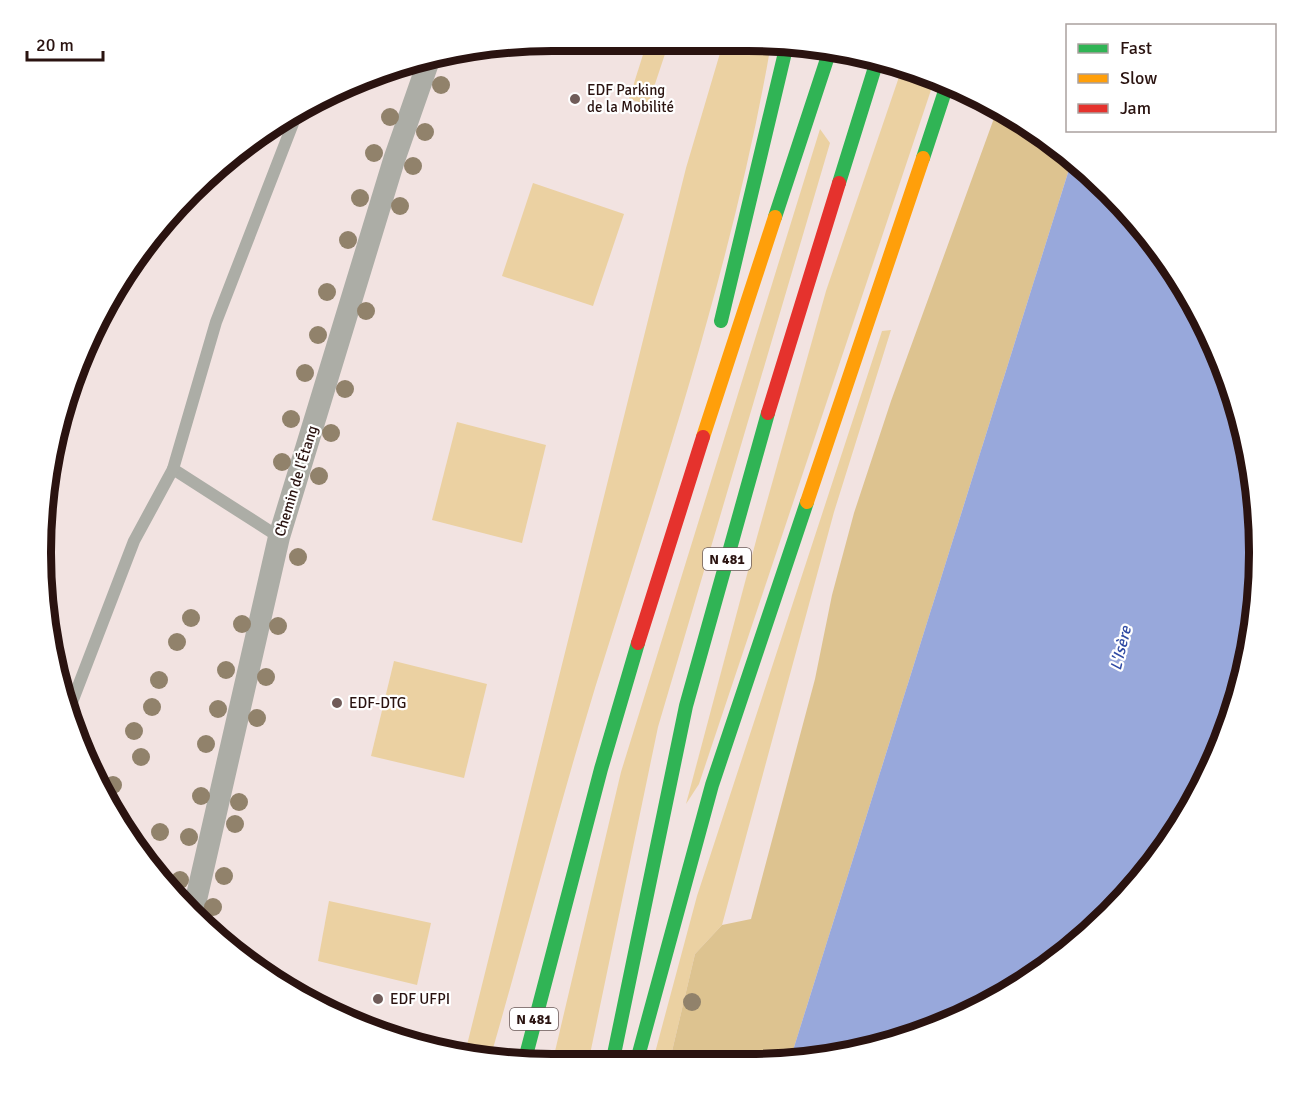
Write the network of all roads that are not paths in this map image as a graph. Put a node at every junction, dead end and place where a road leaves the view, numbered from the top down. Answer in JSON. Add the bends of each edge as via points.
{"nodes":[{"id":1,"x":785,"y":52,"type":"edge"},
{"id":2,"x":827,"y":58,"type":"edge"},
{"id":3,"x":426,"y":67,"type":"edge"},
{"id":4,"x":875,"y":67,"type":"edge"},
{"id":5,"x":945,"y":92,"type":"edge"},
{"id":6,"x":292,"y":124,"type":"edge"},
{"id":7,"x":716,"y":335,"type":"dead end"},
{"id":8,"x":173,"y":469,"type":"junction"},
{"id":9,"x":279,"y":537,"type":"junction"},
{"id":10,"x":646,"y":568,"type":"dead end"},
{"id":11,"x":73,"y":699,"type":"edge"},
{"id":12,"x":601,"y":769,"type":"junction"},
{"id":13,"x":195,"y":904,"type":"edge"},
{"id":14,"x":545,"y":974,"type":"junction"},
{"id":15,"x":523,"y":1013,"type":"dead end"},
{"id":16,"x":526,"y":1053,"type":"edge"},
{"id":17,"x":614,"y":1054,"type":"edge"},
{"id":18,"x":639,"y":1054,"type":"edge"}],
"edges":[{"from":1,"to":7,"type":"highway"},
{"from":2,"to":12,"type":"highway","number":"N 481","via":[[662,561]]},
{"from":3,"to":9,"type":"street","name":"Chemin de l'Étang","via":[[394,160]]},
{"from":4,"to":17,"type":"highway","number":"N 481","via":[[784,357],[686,706]]},
{"from":5,"to":18,"type":"highway","via":[[712,785]]},
{"from":6,"to":8,"type":"lane","via":[[216,322]]},
{"from":8,"to":9,"type":"lane"},
{"from":8,"to":11,"type":"lane","via":[[135,541]]},
{"from":9,"to":13,"type":"street","name":"Chemin de l'Étang"},
{"from":10,"to":12,"type":"highway"},
{"from":12,"to":14,"type":"highway","number":"N 481"},
{"from":14,"to":15,"type":"highway"},
{"from":14,"to":16,"type":"highway","number":"N 481"}]}
